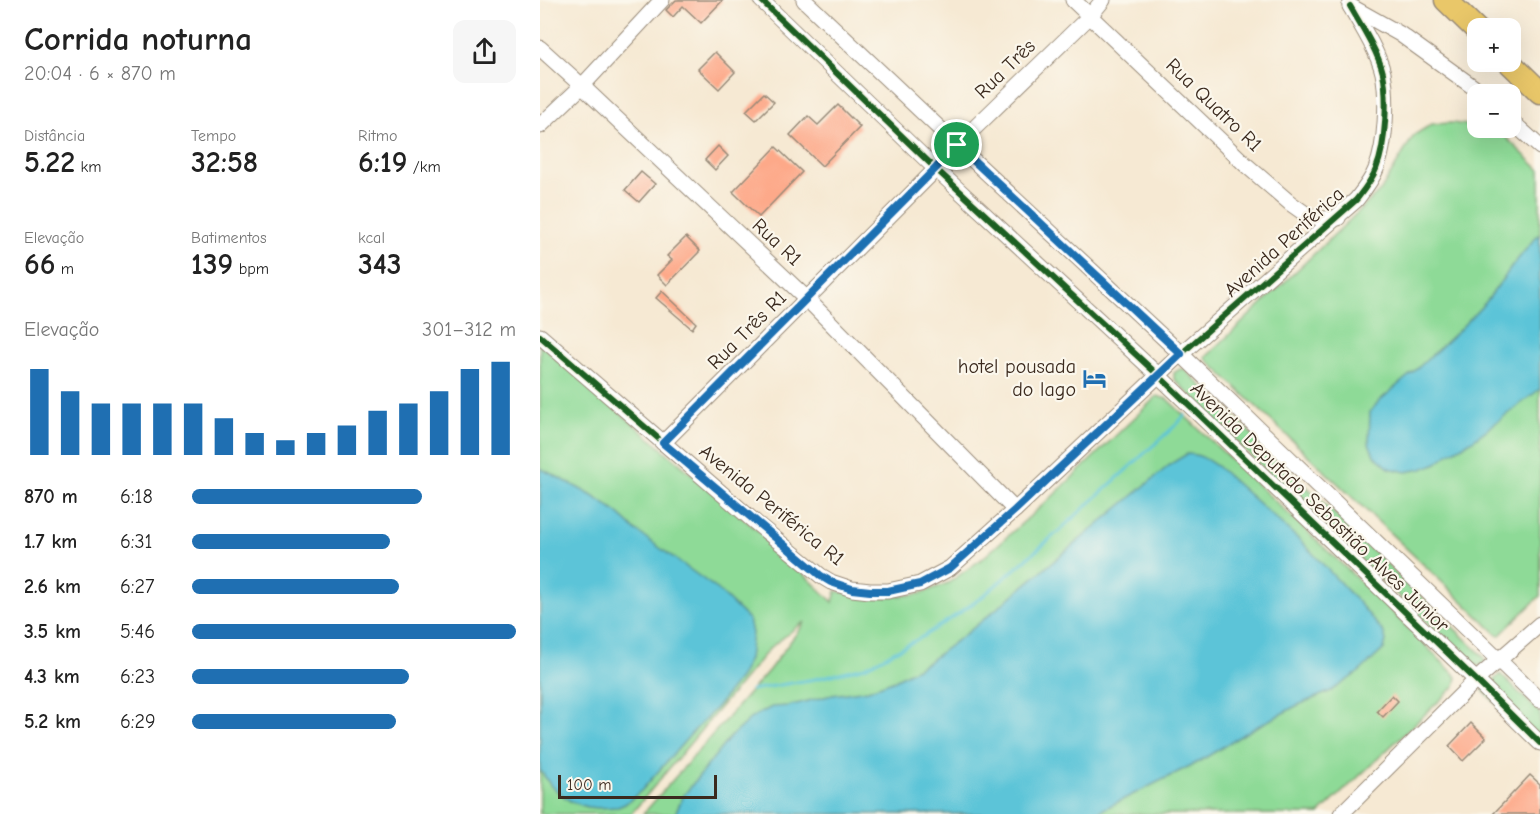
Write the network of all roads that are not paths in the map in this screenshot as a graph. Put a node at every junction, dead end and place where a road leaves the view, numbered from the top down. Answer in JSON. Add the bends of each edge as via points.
{"nodes":[{"id":1,"x":662,"y":0,"type":"edge"},
{"id":2,"x":760,"y":0,"type":"edge"},
{"id":3,"x":804,"y":0,"type":"edge"},
{"id":4,"x":1074,"y":0,"type":"edge"},
{"id":5,"x":1103,"y":0,"type":"edge"},
{"id":6,"x":1446,"y":0,"type":"edge"},
{"id":7,"x":1347,"y":3,"type":"edge"},
{"id":8,"x":1090,"y":16,"type":"junction"},
{"id":9,"x":1467,"y":20,"type":"edge"},
{"id":10,"x":540,"y":48,"type":"edge"},
{"id":11,"x":1519,"y":72,"type":"edge"},
{"id":12,"x":1469,"y":84,"type":"edge"},
{"id":13,"x":582,"y":86,"type":"junction"},
{"id":14,"x":1540,"y":92,"type":"edge"},
{"id":15,"x":540,"y":126,"type":"edge"},
{"id":16,"x":1521,"y":130,"type":"edge"},
{"id":17,"x":957,"y":145,"type":"junction"},
{"id":18,"x":1540,"y":147,"type":"edge"},
{"id":19,"x":936,"y":168,"type":"junction"},
{"id":20,"x":1338,"y":218,"type":"junction"},
{"id":21,"x":807,"y":299,"type":"junction"},
{"id":22,"x":540,"y":336,"type":"edge"},
{"id":23,"x":1181,"y":354,"type":"junction"},
{"id":24,"x":1159,"y":376,"type":"junction"},
{"id":25,"x":663,"y":443,"type":"junction"},
{"id":26,"x":1015,"y":510,"type":"junction"},
{"id":27,"x":1540,"y":624,"type":"edge"},
{"id":28,"x":1499,"y":659,"type":"junction"},
{"id":29,"x":1476,"y":680,"type":"junction"},
{"id":30,"x":1540,"y":700,"type":"edge"},
{"id":31,"x":1540,"y":743,"type":"edge"},
{"id":32,"x":1343,"y":813,"type":"edge"}],
"edges":[{"from":1,"to":13,"type":"street"},
{"from":2,"to":19,"type":"street","name":"Avenida Deputado Sebastião Alves Junior"},
{"from":3,"to":17,"type":"street","name":"Avenida Deputado Sebastião Alves Junior"},
{"from":4,"to":8,"type":"street","name":"Rua Quatro R1"},
{"from":5,"to":8,"type":"street","name":"Rua Três"},
{"from":6,"to":9,"type":"highway"},
{"from":7,"to":12,"type":"street","via":[[1400,34]]},
{"from":7,"to":20,"type":"street","name":"Avenida Periférica","via":[[1383,72],[1384,142],[1376,170],[1356,201]]},
{"from":8,"to":17,"type":"street","name":"Rua Três"},
{"from":8,"to":20,"type":"street","name":"Rua Quatro R1","via":[[1290,203],[1307,215]]},
{"from":10,"to":13,"type":"street","name":"Rua R1"},
{"from":11,"to":14,"type":"highway"},
{"from":13,"to":15,"type":"street"},
{"from":13,"to":21,"type":"street","name":"Rua R1"},
{"from":16,"to":18,"type":"street"},
{"from":17,"to":19,"type":"street","name":"Rua Três"},
{"from":17,"to":23,"type":"street","name":"Avenida Deputado Sebastião Alves Junior"},
{"from":19,"to":21,"type":"street","name":"Rua Três R1"},
{"from":19,"to":24,"type":"street","name":"Avenida Deputado Sebastião Alves Junior"},
{"from":20,"to":23,"type":"street","name":"Avenida Periférica"},
{"from":21,"to":25,"type":"street","name":"Rua Três R1"},
{"from":21,"to":26,"type":"street","name":"Rua R1"},
{"from":22,"to":25,"type":"street","name":"Avenida Periférica R1"},
{"from":23,"to":24,"type":"street","name":"Avenida Periférica"},
{"from":23,"to":28,"type":"street","name":"Avenida Deputado Sebastião Alves Junior"},
{"from":24,"to":26,"type":"street","name":"Avenida Periférica R1"},
{"from":24,"to":29,"type":"street","name":"Avenida Deputado Sebastião Alves Junior"},
{"from":25,"to":26,"type":"street","name":"Avenida Periférica R1","via":[[821,576],[852,589],[888,591],[920,584],[950,568]]},
{"from":27,"to":28,"type":"street"},
{"from":28,"to":29,"type":"street"},
{"from":28,"to":30,"type":"street","name":"Avenida Deputado Sebastião Alves Junior"},
{"from":29,"to":31,"type":"street","name":"Avenida Deputado Sebastião Alves Junior"},
{"from":29,"to":32,"type":"street"}]}
